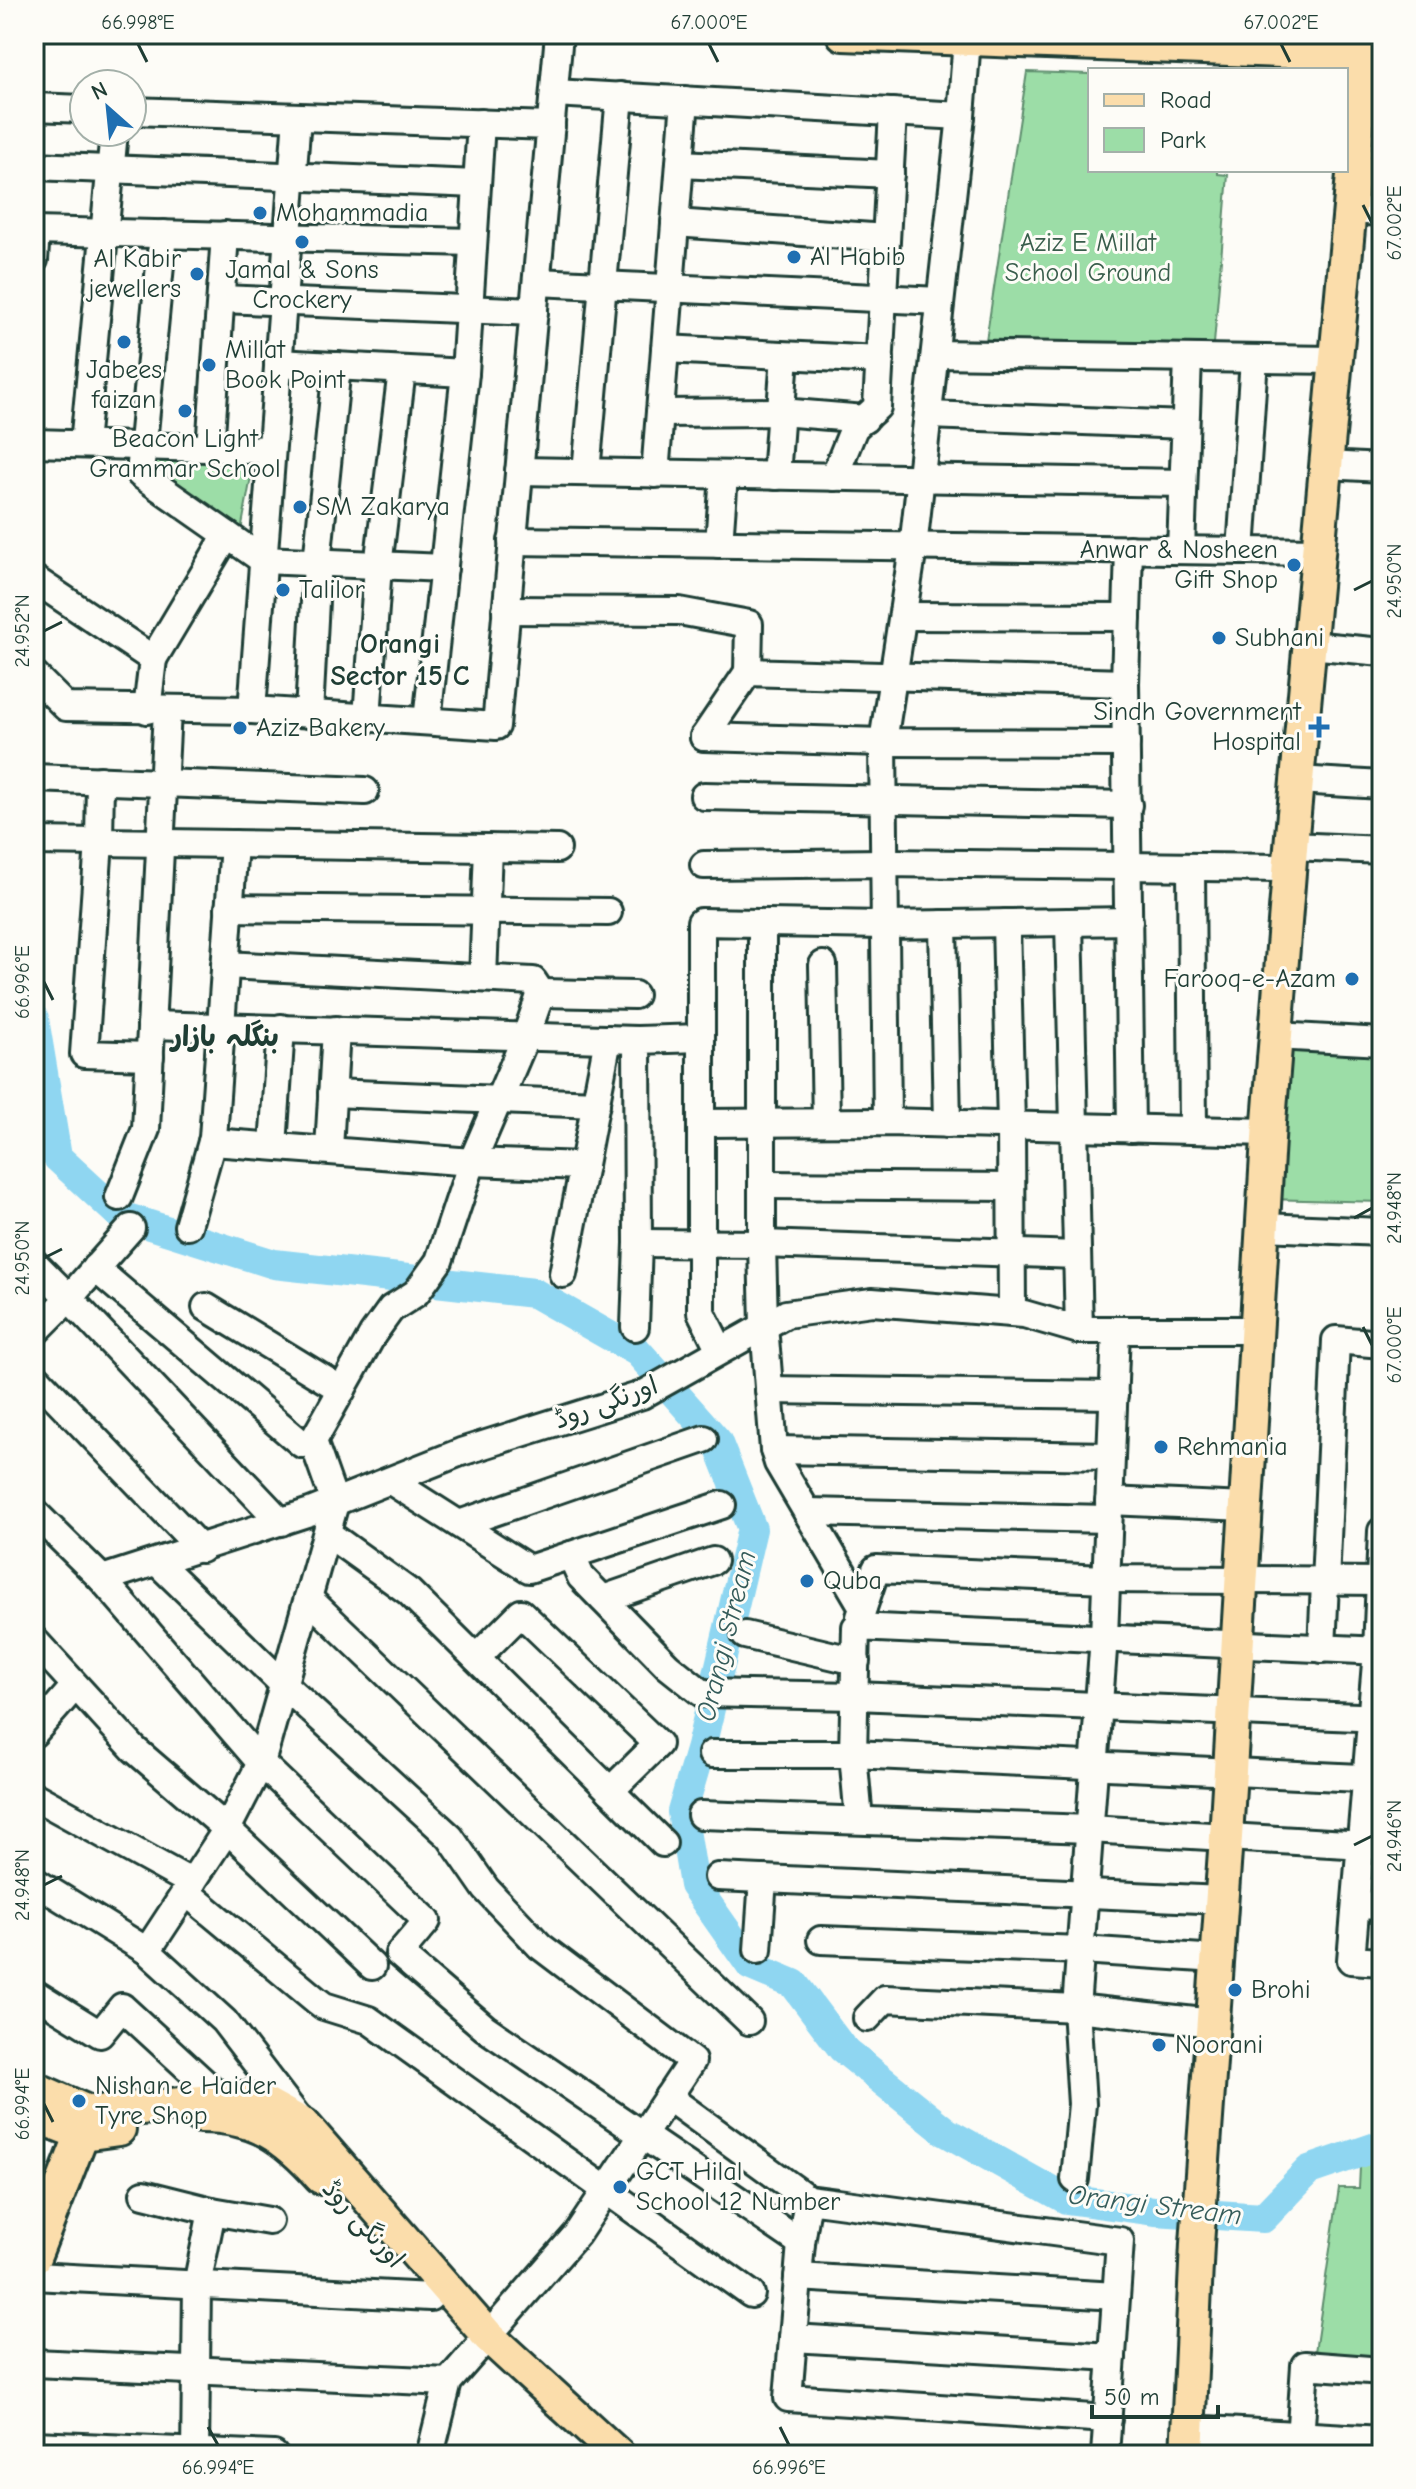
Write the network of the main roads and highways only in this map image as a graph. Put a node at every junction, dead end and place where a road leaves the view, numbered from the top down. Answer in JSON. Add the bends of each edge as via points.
{"nodes":[{"id":1,"x":843,"y":34,"type":"edge"},
{"id":2,"x":1371,"y":48,"type":"edge"},
{"id":3,"x":39,"y":2111,"type":"edge"},
{"id":4,"x":86,"y":2123,"type":"junction"},
{"id":5,"x":34,"y":2257,"type":"edge"},
{"id":6,"x":482,"y":2342,"type":"junction"},
{"id":7,"x":1188,"y":2442,"type":"edge"},
{"id":8,"x":588,"y":2455,"type":"edge"},
{"id":9,"x":618,"y":2455,"type":"edge"}],
"edges":[{"from":1,"to":2,"type":"main road"},
{"from":2,"to":7,"type":"main road","via":[[1350,210],[1268,1132]]},
{"from":3,"to":4,"type":"main road"},
{"from":4,"to":5,"type":"main road"},
{"from":4,"to":6,"type":"main road","name":"اورنگی روڈ","via":[[219,2116],[250,2124],[294,2147],[430,2297]]},
{"from":4,"to":6,"type":"main road","via":[[242,2098],[266,2104],[304,2125]]},
{"from":6,"to":8,"type":"main road","name":"اورنگی روڈ"},
{"from":6,"to":9,"type":"main road"}]}
